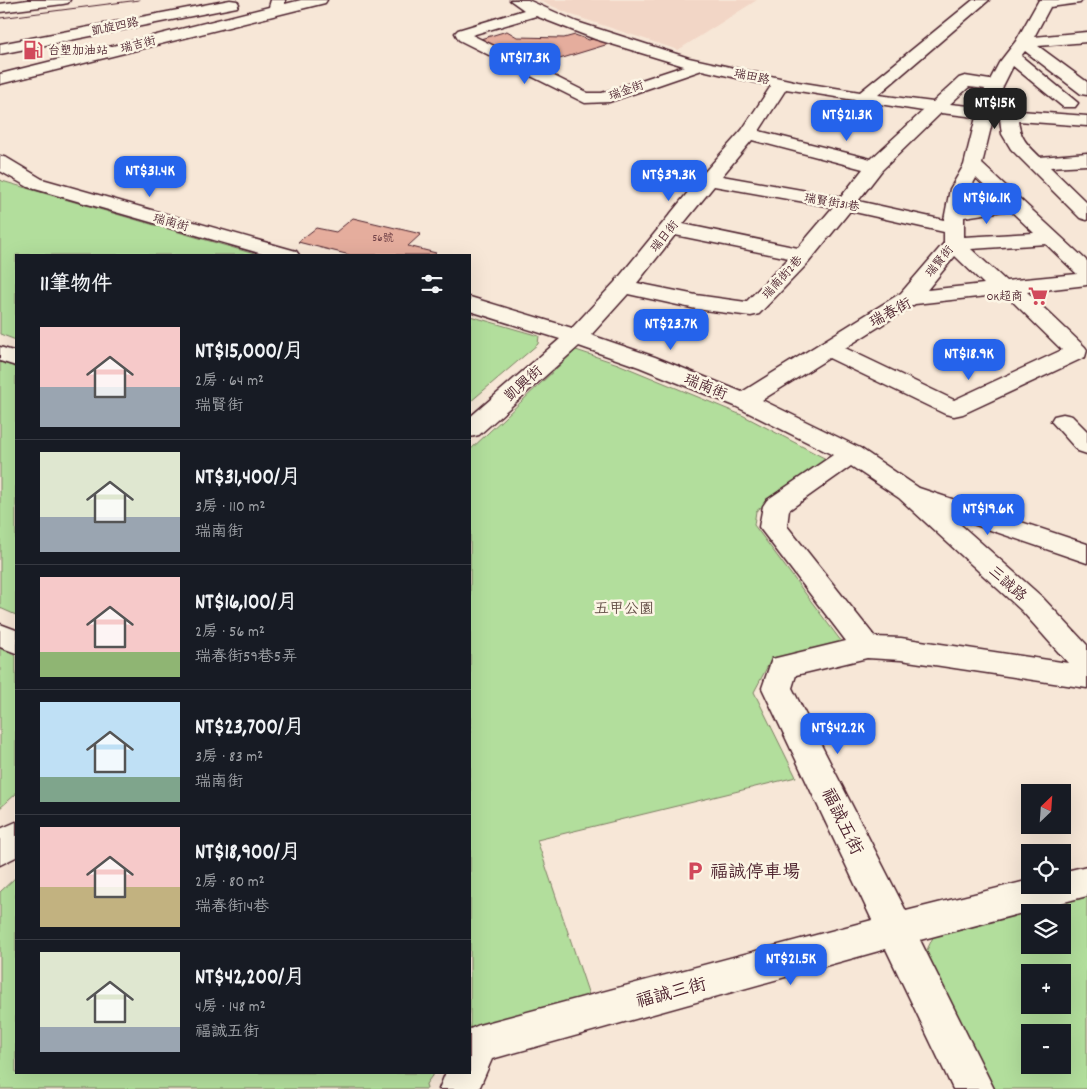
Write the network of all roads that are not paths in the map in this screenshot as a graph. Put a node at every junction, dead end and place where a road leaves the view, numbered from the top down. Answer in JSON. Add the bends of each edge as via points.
{"nodes":[{"id":1,"x":63,"y":0,"type":"edge"},
{"id":2,"x":225,"y":0,"type":"edge"},
{"id":3,"x":320,"y":0,"type":"edge"},
{"id":4,"x":517,"y":0,"type":"edge"},
{"id":5,"x":982,"y":0,"type":"edge"},
{"id":6,"x":1075,"y":0,"type":"edge"},
{"id":7,"x":252,"y":1,"type":"edge"},
{"id":8,"x":1045,"y":1,"type":"edge"},
{"id":9,"x":277,"y":5,"type":"edge"},
{"id":10,"x":0,"y":8,"type":"edge"},
{"id":11,"x":537,"y":11,"type":"junction"},
{"id":12,"x":1085,"y":39,"type":"edge"},
{"id":13,"x":0,"y":40,"type":"edge"},
{"id":14,"x":1023,"y":42,"type":"junction"},
{"id":15,"x":0,"y":49,"type":"edge"},
{"id":16,"x":1012,"y":57,"type":"junction"},
{"id":17,"x":702,"y":64,"type":"junction"},
{"id":18,"x":0,"y":78,"type":"edge"},
{"id":19,"x":782,"y":83,"type":"junction"},
{"id":20,"x":995,"y":86,"type":"junction"},
{"id":21,"x":1085,"y":86,"type":"edge"},
{"id":22,"x":865,"y":97,"type":"junction"},
{"id":23,"x":1069,"y":103,"type":"dead end"},
{"id":24,"x":936,"y":109,"type":"junction"},
{"id":25,"x":985,"y":114,"type":"junction"},
{"id":26,"x":1008,"y":116,"type":"junction"},
{"id":27,"x":1087,"y":121,"type":"edge"},
{"id":28,"x":748,"y":134,"type":"junction"},
{"id":29,"x":992,"y":150,"type":"junction"},
{"id":30,"x":1087,"y":159,"type":"edge"},
{"id":31,"x":0,"y":162,"type":"edge"},
{"id":32,"x":1034,"y":163,"type":"junction"},
{"id":33,"x":875,"y":166,"type":"junction"},
{"id":34,"x":709,"y":179,"type":"junction"},
{"id":35,"x":1087,"y":194,"type":"edge"},
{"id":36,"x":1067,"y":196,"type":"junction"},
{"id":37,"x":846,"y":204,"type":"junction"},
{"id":38,"x":1015,"y":204,"type":"junction"},
{"id":39,"x":1087,"y":214,"type":"edge"},
{"id":40,"x":671,"y":228,"type":"junction"},
{"id":41,"x":954,"y":228,"type":"junction"},
{"id":42,"x":1050,"y":238,"type":"junction"},
{"id":43,"x":284,"y":254,"type":"edge"},
{"id":44,"x":802,"y":255,"type":"junction"},
{"id":45,"x":1087,"y":272,"type":"edge"},
{"id":46,"x":1087,"y":278,"type":"edge"},
{"id":47,"x":623,"y":287,"type":"junction"},
{"id":48,"x":1006,"y":287,"type":"junction"},
{"id":49,"x":909,"y":298,"type":"junction"},
{"id":50,"x":471,"y":304,"type":"edge"},
{"id":51,"x":576,"y":337,"type":"junction"},
{"id":52,"x":827,"y":348,"type":"junction"},
{"id":53,"x":0,"y":354,"type":"edge"},
{"id":54,"x":15,"y":360,"type":"edge"},
{"id":55,"x":744,"y":401,"type":"junction"},
{"id":56,"x":1063,"y":421,"type":"dead end"},
{"id":57,"x":471,"y":429,"type":"edge"},
{"id":58,"x":1087,"y":446,"type":"edge"},
{"id":59,"x":851,"y":454,"type":"junction"},
{"id":60,"x":908,"y":492,"type":"junction"},
{"id":61,"x":1087,"y":554,"type":"edge"},
{"id":62,"x":0,"y":635,"type":"edge"},
{"id":63,"x":15,"y":642,"type":"edge"},
{"id":64,"x":867,"y":647,"type":"junction"},
{"id":65,"x":1087,"y":664,"type":"edge"},
{"id":66,"x":1087,"y":677,"type":"edge"},
{"id":67,"x":15,"y":837,"type":"edge"},
{"id":68,"x":0,"y":850,"type":"edge"},
{"id":69,"x":1087,"y":881,"type":"edge"},
{"id":70,"x":897,"y":930,"type":"junction"},
{"id":71,"x":471,"y":1063,"type":"edge"},
{"id":72,"x":465,"y":1074,"type":"edge"},
{"id":73,"x":459,"y":1089,"type":"edge"},
{"id":74,"x":974,"y":1089,"type":"edge"}],
"edges":[{"from":1,"to":10,"type":"street"},
{"from":2,"to":13,"type":"street","name":"凱旋四路"},
{"from":3,"to":9,"type":"street","name":"瑞吉街"},
{"from":4,"to":11,"type":"street","name":"瑞田路"},
{"from":5,"to":22,"type":"street"},
{"from":6,"to":8,"type":"street"},
{"from":7,"to":15,"type":"street","name":"凱旋四路"},
{"from":8,"to":14,"type":"street","name":"瑞賢街"},
{"from":9,"to":18,"type":"street","name":"瑞吉街"},
{"from":11,"to":17,"type":"street","name":"瑞田路","via":[[660,55]]},
{"from":11,"to":17,"type":"street","name":"瑞金街","via":[[463,33],[464,37],[585,98],[603,98]]},
{"from":12,"to":14,"type":"street"},
{"from":14,"to":16,"type":"street","name":"瑞賢街"},
{"from":14,"to":21,"type":"street"},
{"from":16,"to":20,"type":"street","name":"瑞賢街"},
{"from":16,"to":23,"type":"street"},
{"from":17,"to":19,"type":"street","name":"瑞田路"},
{"from":19,"to":22,"type":"street","name":"瑞田路"},
{"from":19,"to":28,"type":"street","name":"瑞日街"},
{"from":20,"to":24,"type":"street","name":"瑞南街2巷","via":[[965,81]]},
{"from":20,"to":25,"type":"street","name":"瑞賢街"},
{"from":22,"to":24,"type":"street","name":"瑞田路"},
{"from":24,"to":25,"type":"street","name":"瑞田路"},
{"from":24,"to":33,"type":"street","name":"瑞南街2巷"},
{"from":25,"to":26,"type":"street","name":"瑞田路"},
{"from":25,"to":29,"type":"street","name":"瑞賢街"},
{"from":26,"to":27,"type":"street","name":"瑞田路"},
{"from":26,"to":29,"type":"street","via":[[1011,134]]},
{"from":28,"to":33,"type":"street"},
{"from":28,"to":34,"type":"street","name":"瑞日街"},
{"from":29,"to":32,"type":"street"},
{"from":29,"to":38,"type":"street"},
{"from":29,"to":41,"type":"street","name":"瑞賢街","via":[[960,189]]},
{"from":30,"to":32,"type":"street"},
{"from":31,"to":43,"type":"street","name":"瑞南街","via":[[35,183]]},
{"from":32,"to":36,"type":"street"},
{"from":33,"to":37,"type":"street","name":"瑞南街2巷"},
{"from":34,"to":37,"type":"street","name":"瑞賢街31巷"},
{"from":34,"to":40,"type":"street","name":"瑞日街"},
{"from":35,"to":36,"type":"street"},
{"from":36,"to":39,"type":"street"},
{"from":37,"to":41,"type":"street","name":"瑞賢街31巷"},
{"from":37,"to":44,"type":"street","name":"瑞南街2巷"},
{"from":38,"to":41,"type":"street"},
{"from":38,"to":42,"type":"street"},
{"from":40,"to":44,"type":"street"},
{"from":40,"to":47,"type":"street","name":"瑞日街"},
{"from":41,"to":42,"type":"street"},
{"from":41,"to":48,"type":"street"},
{"from":41,"to":49,"type":"street","name":"瑞賢街"},
{"from":42,"to":45,"type":"street"},
{"from":44,"to":47,"type":"street","name":"瑞南街2巷","via":[[781,282],[750,309]]},
{"from":46,"to":48,"type":"street","name":"瑞春街"},
{"from":47,"to":51,"type":"street","name":"瑞日街"},
{"from":48,"to":49,"type":"street","name":"瑞春街"},
{"from":48,"to":52,"type":"street","via":[[1077,352],[954,409]]},
{"from":49,"to":52,"type":"street","name":"瑞春街"},
{"from":50,"to":51,"type":"street","name":"瑞南街"},
{"from":51,"to":55,"type":"street","name":"瑞南街"},
{"from":51,"to":57,"type":"street","name":"凱興街"},
{"from":52,"to":55,"type":"street","name":"瑞春街"},
{"from":53,"to":54,"type":"street"},
{"from":55,"to":59,"type":"street","name":"瑞南街"},
{"from":56,"to":58,"type":"street"},
{"from":59,"to":60,"type":"street","name":"三誠路"},
{"from":59,"to":64,"type":"street","via":[[776,506],[773,527]]},
{"from":60,"to":61,"type":"street"},
{"from":60,"to":65,"type":"street","name":"三誠路","via":[[1032,604]]},
{"from":62,"to":63,"type":"street"},
{"from":64,"to":66,"type":"street","name":"福誠五街","via":[[901,649]]},
{"from":64,"to":70,"type":"street","name":"福誠五街","via":[[783,667],[777,688]]},
{"from":67,"to":68,"type":"street"},
{"from":69,"to":70,"type":"street","name":"福誠三街"},
{"from":70,"to":71,"type":"street","name":"福誠三街","via":[[479,1044]]},
{"from":70,"to":74,"type":"street","name":"福誠五街"},
{"from":72,"to":73,"type":"street"}]}
